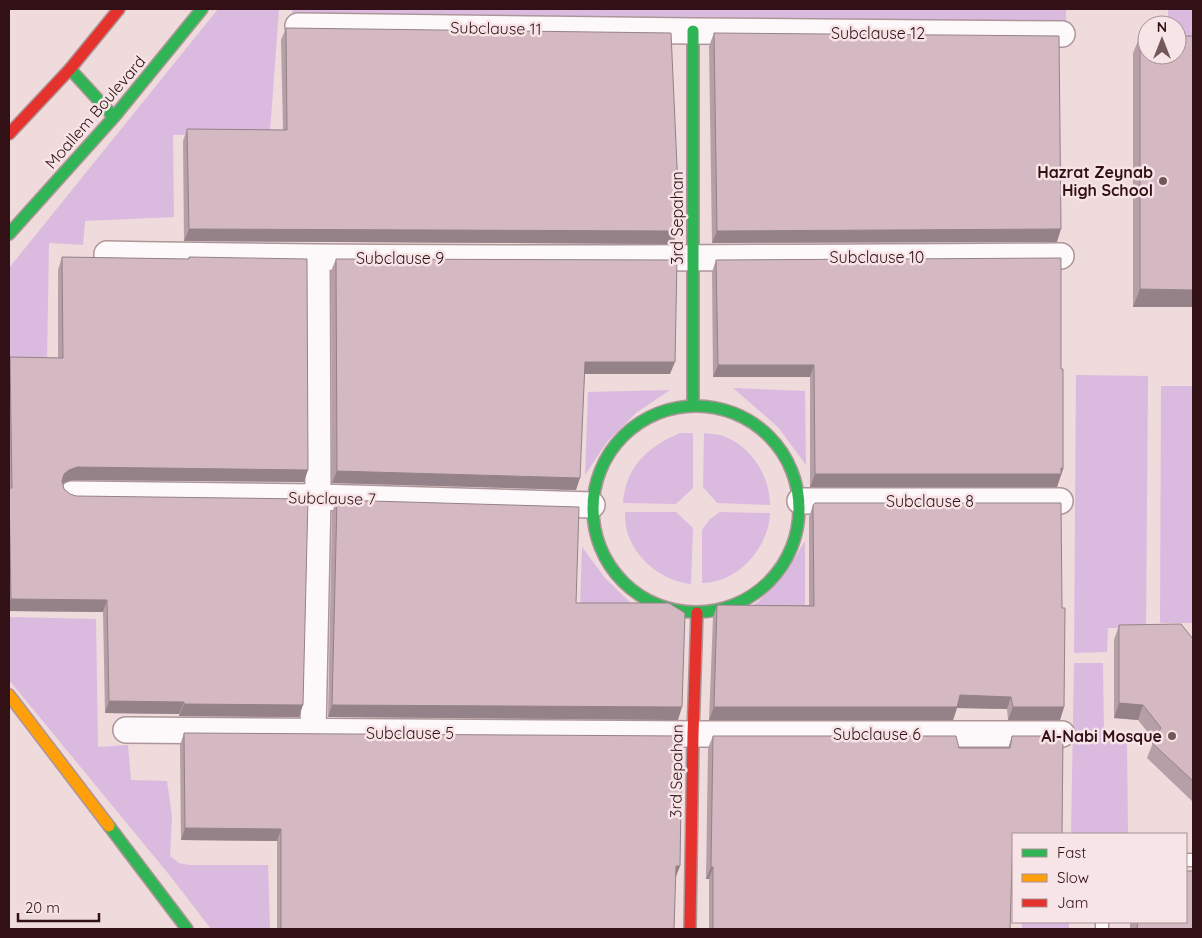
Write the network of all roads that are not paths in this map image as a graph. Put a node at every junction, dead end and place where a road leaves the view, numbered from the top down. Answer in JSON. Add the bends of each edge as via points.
{"nodes":[{"id":1,"x":119,"y":9,"type":"edge"},
{"id":2,"x":202,"y":9,"type":"edge"},
{"id":3,"x":298,"y":26,"type":"edge"},
{"id":4,"x":693,"y":31,"type":"junction"},
{"id":5,"x":1062,"y":34,"type":"dead end"},
{"id":6,"x":70,"y":69,"type":"junction"},
{"id":7,"x":114,"y":117,"type":"junction"},
{"id":8,"x":9,"y":134,"type":"edge"},
{"id":9,"x":9,"y":234,"type":"edge"},
{"id":10,"x":107,"y":254,"type":"dead end"},
{"id":11,"x":1061,"y":256,"type":"edge"},
{"id":12,"x":317,"y":258,"type":"junction"},
{"id":13,"x":693,"y":259,"type":"junction"},
{"id":14,"x":693,"y":406,"type":"junction"},
{"id":15,"x":72,"y":494,"type":"edge"},
{"id":16,"x":318,"y":497,"type":"junction"},
{"id":17,"x":1060,"y":501,"type":"edge"},
{"id":18,"x":800,"y":502,"type":"junction"},
{"id":19,"x":592,"y":505,"type":"junction"},
{"id":20,"x":697,"y":613,"type":"junction"},
{"id":21,"x":9,"y":695,"type":"edge"},
{"id":22,"x":126,"y":730,"type":"dead end"},
{"id":23,"x":313,"y":732,"type":"junction"},
{"id":24,"x":693,"y":734,"type":"junction"},
{"id":25,"x":1062,"y":734,"type":"edge"},
{"id":26,"x":187,"y":929,"type":"edge"},
{"id":27,"x":690,"y":929,"type":"edge"}],
"edges":[{"from":1,"to":6,"type":"street"},
{"from":2,"to":7,"type":"street","name":"Moallem Boulevard"},
{"from":3,"to":4,"type":"street","name":"Subclause 11"},
{"from":4,"to":5,"type":"street","name":"Subclause 12"},
{"from":4,"to":13,"type":"street","name":"3rd Sepahan"},
{"from":6,"to":7,"type":"street"},
{"from":6,"to":8,"type":"street"},
{"from":7,"to":9,"type":"street","name":"Moallem Boulevard"},
{"from":10,"to":12,"type":"street","name":"Subclause 9"},
{"from":11,"to":13,"type":"street","name":"Subclause 10"},
{"from":12,"to":13,"type":"street","name":"Subclause 9"},
{"from":12,"to":16,"type":"street"},
{"from":13,"to":14,"type":"street","name":"3rd Sepahan"},
{"from":14,"to":18,"type":"street","via":[[725,410],[754,423],[771,438],[793,471]]},
{"from":14,"to":19,"type":"street","via":[[663,411],[635,425],[613,447],[598,474]]},
{"from":15,"to":16,"type":"street","name":"Subclause 7"},
{"from":16,"to":19,"type":"street","name":"Subclause 7"},
{"from":16,"to":23,"type":"street"},
{"from":17,"to":18,"type":"street","name":"Subclause 8"},
{"from":18,"to":20,"type":"street","via":[[797,535],[783,566],[760,591],[731,607]]},
{"from":19,"to":20,"type":"street","via":[[596,538],[610,568],[634,592],[664,608]]},
{"from":20,"to":24,"type":"street","name":"3rd Sepahan"},
{"from":21,"to":26,"type":"street"},
{"from":22,"to":23,"type":"street","name":"Subclause 5"},
{"from":23,"to":24,"type":"street","name":"Subclause 5"},
{"from":24,"to":25,"type":"street","name":"Subclause 6"},
{"from":24,"to":27,"type":"street","name":"3rd Sepahan"}]}
